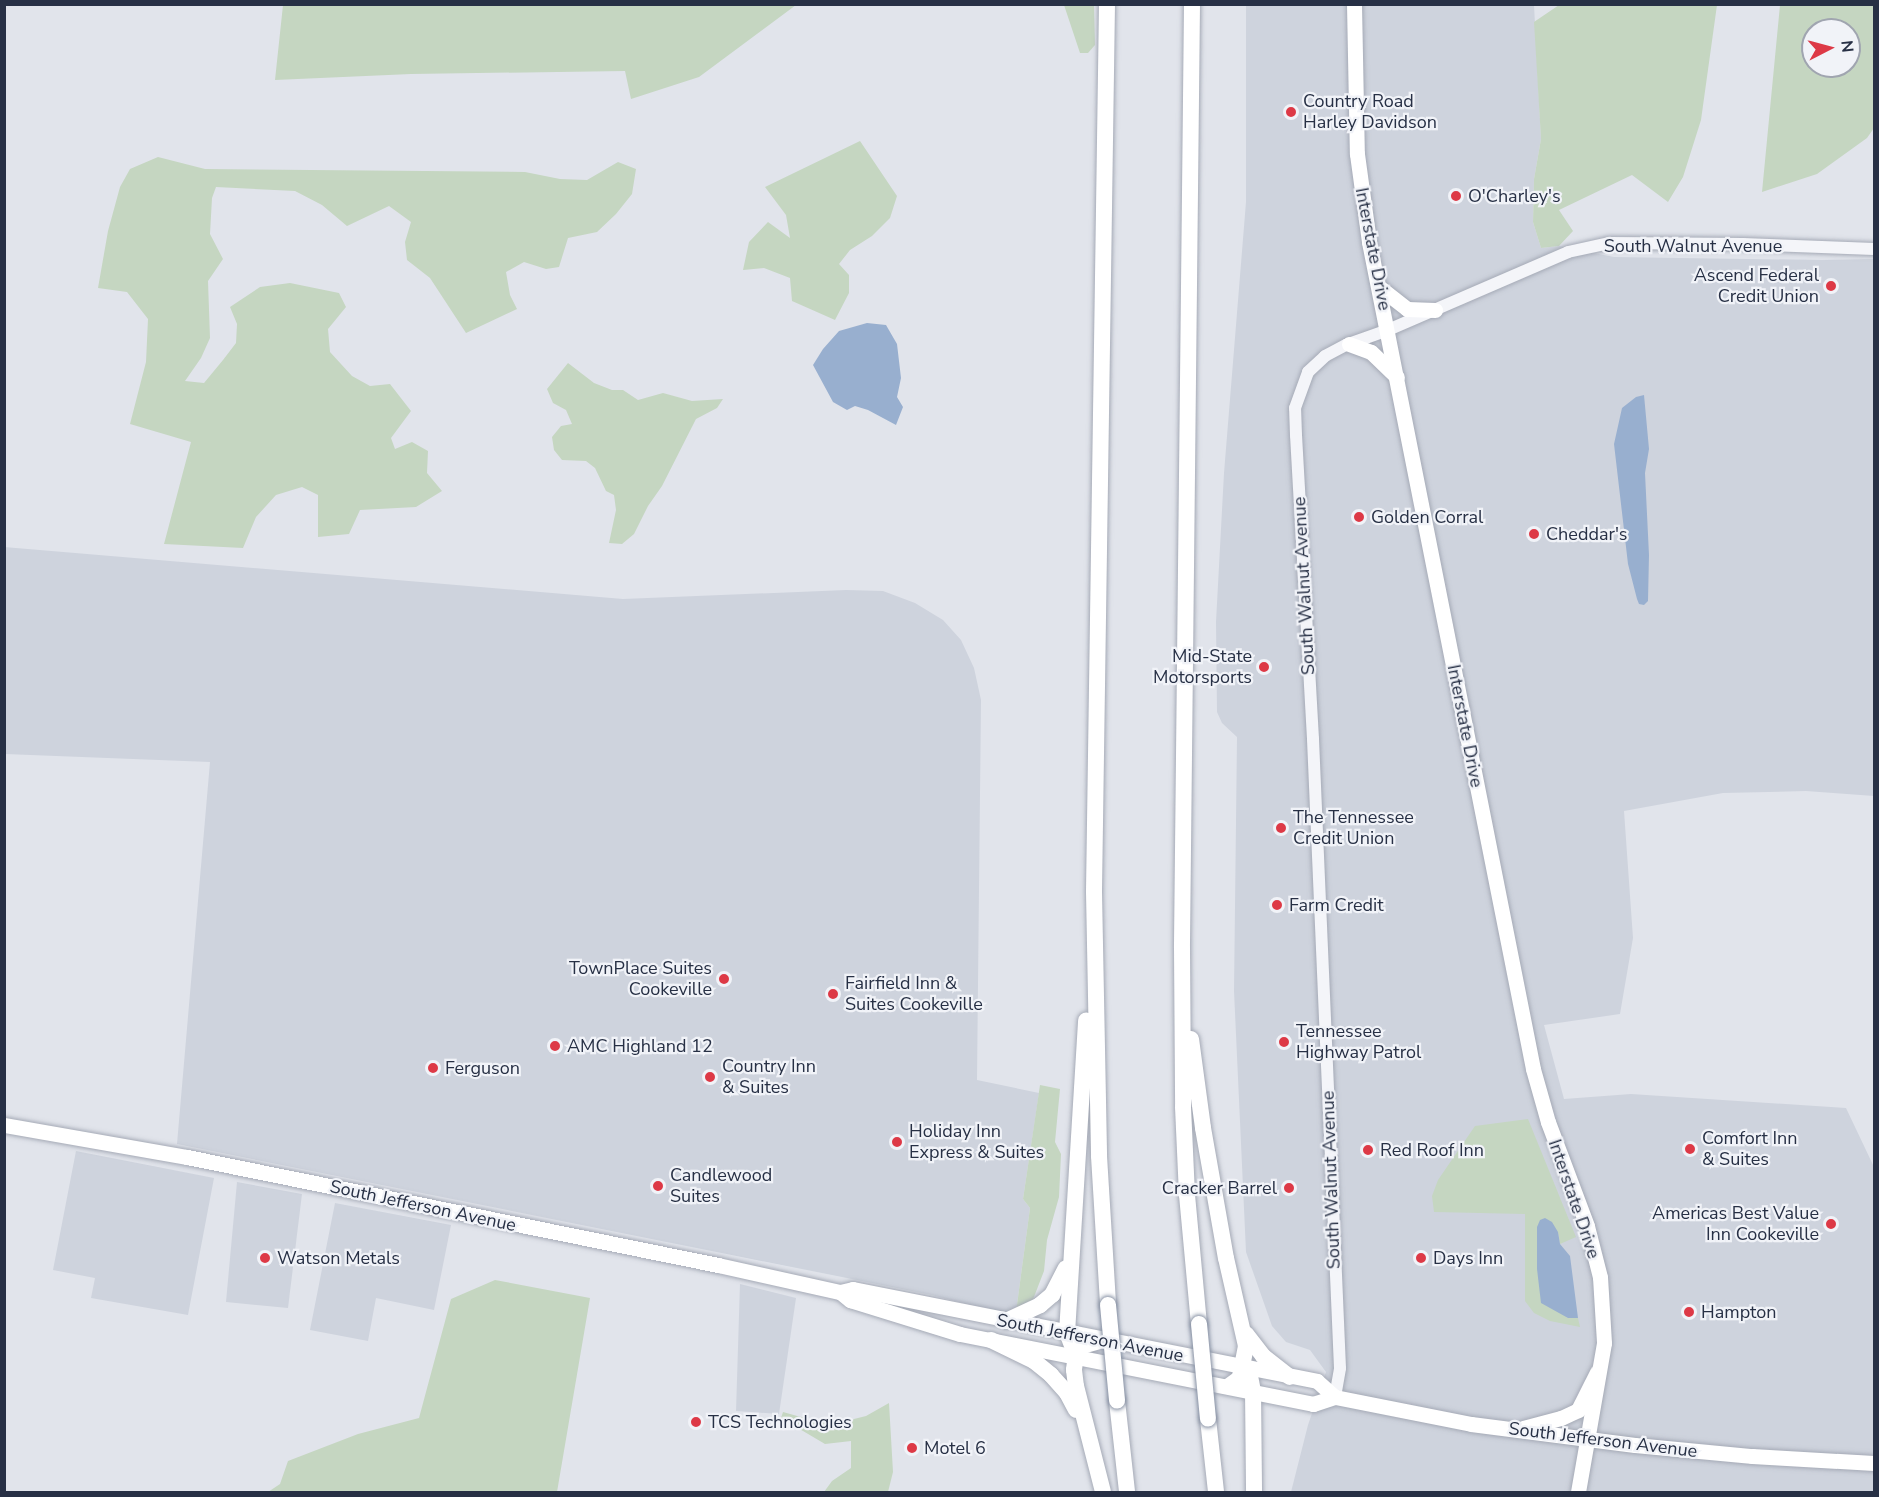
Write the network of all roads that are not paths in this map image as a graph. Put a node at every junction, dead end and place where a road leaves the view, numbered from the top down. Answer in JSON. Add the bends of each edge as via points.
{"nodes":[{"id":1,"x":1107,"y":4,"type":"edge"},
{"id":2,"x":1192,"y":4,"type":"edge"},
{"id":3,"x":1354,"y":4,"type":"edge"},
{"id":4,"x":1875,"y":249,"type":"edge"},
{"id":5,"x":1379,"y":287,"type":"junction"},
{"id":6,"x":1435,"y":310,"type":"junction"},
{"id":7,"x":1388,"y":330,"type":"junction"},
{"id":8,"x":1349,"y":345,"type":"junction"},
{"id":9,"x":1397,"y":376,"type":"junction"},
{"id":10,"x":1094,"y":892,"type":"junction"},
{"id":11,"x":1182,"y":948,"type":"junction"},
{"id":12,"x":4,"y":1125,"type":"edge"},
{"id":13,"x":1072,"y":1234,"type":"junction"},
{"id":14,"x":840,"y":1292,"type":"junction"},
{"id":15,"x":1006,"y":1321,"type":"junction"},
{"id":16,"x":1241,"y":1326,"type":"junction"},
{"id":17,"x":1067,"y":1333,"type":"junction"},
{"id":18,"x":991,"y":1340,"type":"junction"},
{"id":19,"x":1103,"y":1340,"type":"junction"},
{"id":20,"x":1076,"y":1356,"type":"junction"},
{"id":21,"x":1602,"y":1364,"type":"junction"},
{"id":22,"x":1244,"y":1368,"type":"junction"},
{"id":23,"x":1290,"y":1377,"type":"junction"},
{"id":24,"x":1229,"y":1386,"type":"junction"},
{"id":25,"x":1253,"y":1390,"type":"junction"},
{"id":26,"x":1335,"y":1397,"type":"junction"},
{"id":27,"x":1517,"y":1430,"type":"junction"},
{"id":28,"x":1588,"y":1440,"type":"junction"},
{"id":29,"x":1092,"y":1450,"type":"junction"},
{"id":30,"x":1875,"y":1463,"type":"edge"},
{"id":31,"x":1103,"y":1492,"type":"edge"},
{"id":32,"x":1127,"y":1492,"type":"edge"},
{"id":33,"x":1216,"y":1492,"type":"edge"},
{"id":34,"x":1254,"y":1492,"type":"edge"},
{"id":35,"x":1578,"y":1492,"type":"edge"}],
"edges":[{"from":1,"to":10,"type":"highway"},
{"from":2,"to":11,"type":"highway"},
{"from":3,"to":5,"type":"main road","name":"Interstate Drive","via":[[1358,162]]},
{"from":4,"to":6,"type":"street","name":"South Walnut Avenue","via":[[1610,243],[1568,252]]},
{"from":5,"to":6,"type":"main road","via":[[1407,309]]},
{"from":5,"to":7,"type":"main road","name":"Interstate Drive"},
{"from":6,"to":7,"type":"street","name":"South Walnut Avenue"},
{"from":7,"to":8,"type":"street","name":"South Walnut Avenue"},
{"from":7,"to":9,"type":"main road","name":"Interstate Drive"},
{"from":8,"to":9,"type":"main road","via":[[1371,352]]},
{"from":8,"to":26,"type":"street","name":"South Walnut Avenue","via":[[1325,356],[1308,372],[1295,408],[1340,1368]]},
{"from":9,"to":21,"type":"main road","name":"Interstate Drive","via":[[1533,1069],[1596,1261],[1605,1322]]},
{"from":10,"to":13,"type":"highway"},
{"from":10,"to":32,"type":"highway","bridge":true,"via":[[1099,1156],[1108,1305]]},
{"from":11,"to":16,"type":"highway","via":[[1203,1128]]},
{"from":11,"to":33,"type":"highway","bridge":true,"via":[[1187,1195]]},
{"from":12,"to":14,"type":"main road","name":"South Jefferson Avenue","via":[[187,1157]]},
{"from":13,"to":15,"type":"highway","via":[[1065,1275],[1052,1295]]},
{"from":13,"to":17,"type":"highway"},
{"from":14,"to":15,"type":"main road","name":"South Jefferson Avenue","via":[[854,1289]]},
{"from":14,"to":18,"type":"main road","name":"South Jefferson Avenue","via":[[850,1300],[939,1329]]},
{"from":15,"to":17,"type":"main road","name":"South Jefferson Avenue"},
{"from":16,"to":22,"type":"highway","via":[[1246,1346]]},
{"from":16,"to":23,"type":"highway","via":[[1263,1356]]},
{"from":17,"to":19,"type":"main road","name":"South Jefferson Avenue"},
{"from":17,"to":20,"type":"highway"},
{"from":18,"to":20,"type":"main road","name":"South Jefferson Avenue"},
{"from":18,"to":29,"type":"highway","via":[[1034,1361],[1051,1375],[1067,1393]]},
{"from":19,"to":20,"type":"highway","via":[[1082,1346]]},
{"from":19,"to":22,"type":"main road","name":"South Jefferson Avenue"},
{"from":20,"to":24,"type":"main road","name":"South Jefferson Avenue"},
{"from":20,"to":29,"type":"highway","via":[[1076,1386]]},
{"from":21,"to":27,"type":"main road","via":[[1578,1410]]},
{"from":21,"to":28,"type":"main road","name":"Interstate Drive"},
{"from":22,"to":23,"type":"main road","name":"South Jefferson Avenue"},
{"from":22,"to":24,"type":"highway","via":[[1240,1378]]},
{"from":22,"to":25,"type":"highway"},
{"from":23,"to":26,"type":"main road","name":"South Jefferson Avenue","via":[[1317,1381]]},
{"from":24,"to":25,"type":"main road","name":"South Jefferson Avenue"},
{"from":25,"to":26,"type":"main road","name":"South Jefferson Avenue","via":[[1313,1404]]},
{"from":25,"to":34,"type":"highway"},
{"from":26,"to":27,"type":"main road","name":"South Jefferson Avenue","via":[[1422,1416]]},
{"from":27,"to":28,"type":"main road","name":"South Jefferson Avenue"},
{"from":28,"to":30,"type":"main road","name":"South Jefferson Avenue"},
{"from":28,"to":35,"type":"main road","name":"Interstate Drive"},
{"from":29,"to":31,"type":"highway"}]}
